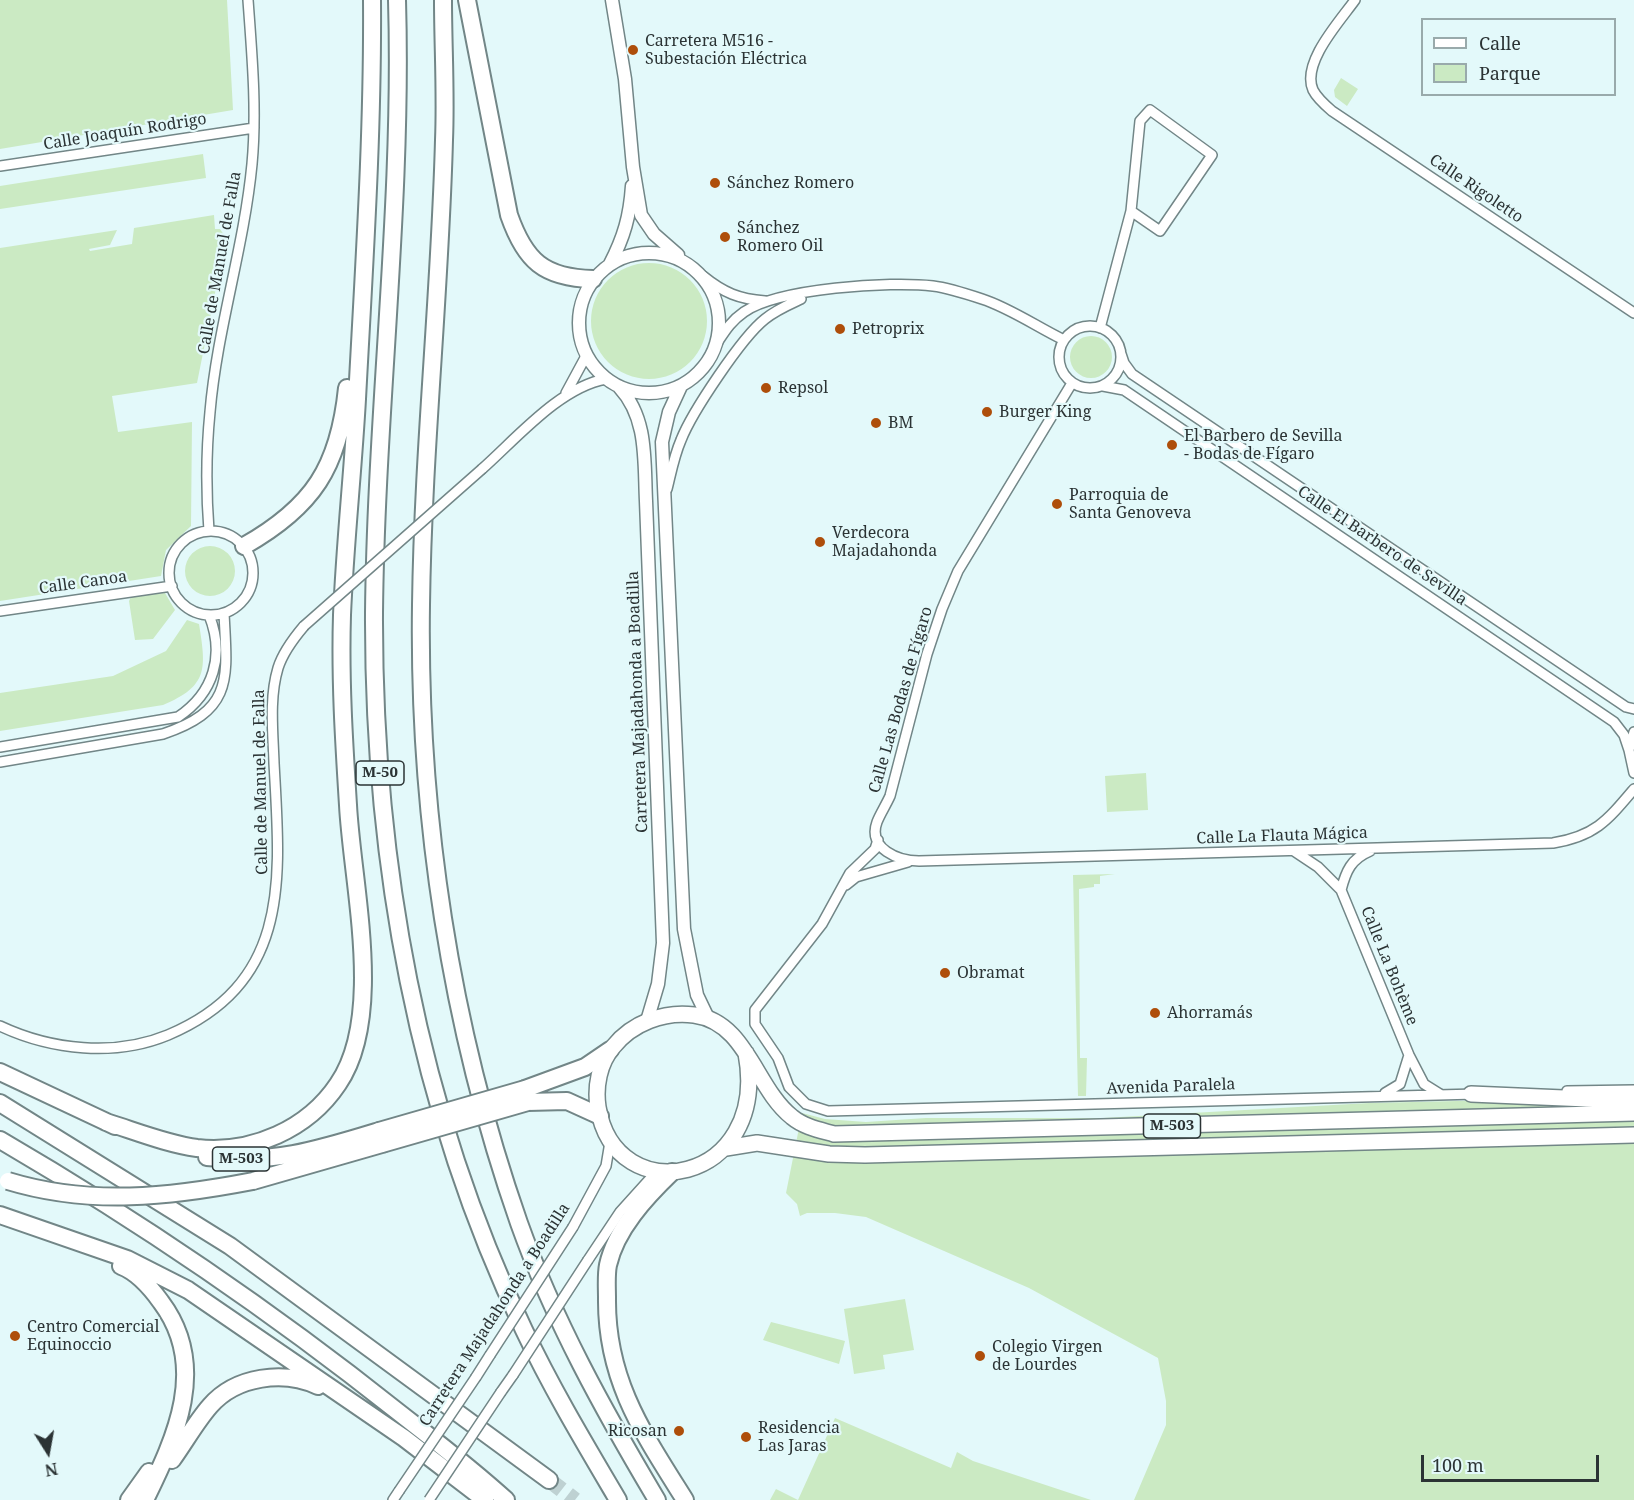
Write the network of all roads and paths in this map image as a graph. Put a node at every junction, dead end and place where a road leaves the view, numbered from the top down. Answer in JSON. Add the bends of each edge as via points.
{"nodes":[{"id":1,"x":248,"y":0,"type":"edge"},
{"id":2,"x":372,"y":0,"type":"edge"},
{"id":3,"x":397,"y":0,"type":"edge"},
{"id":4,"x":443,"y":0,"type":"edge"},
{"id":5,"x":467,"y":0,"type":"edge"},
{"id":6,"x":612,"y":0,"type":"edge"},
{"id":7,"x":1355,"y":0,"type":"edge"},
{"id":8,"x":254,"y":128,"type":"junction"},
{"id":9,"x":0,"y":166,"type":"edge"},
{"id":10,"x":633,"y":167,"type":"junction"},
{"id":11,"x":1131,"y":211,"type":"junction"},
{"id":12,"x":364,"y":241,"type":"junction"},
{"id":13,"x":686,"y":262,"type":"junction"},
{"id":14,"x":610,"y":264,"type":"junction"},
{"id":15,"x":703,"y":276,"type":"junction"},
{"id":16,"x":593,"y":279,"type":"junction"},
{"id":17,"x":817,"y":292,"type":"junction"},
{"id":18,"x":768,"y":301,"type":"junction"},
{"id":19,"x":1634,"y":313,"type":"edge"},
{"id":20,"x":1100,"y":328,"type":"junction"},
{"id":21,"x":1064,"y":340,"type":"junction"},
{"id":22,"x":717,"y":343,"type":"junction"},
{"id":23,"x":1121,"y":354,"type":"junction"},
{"id":24,"x":586,"y":356,"type":"junction"},
{"id":25,"x":606,"y":379,"type":"junction"},
{"id":26,"x":1072,"y":383,"type":"junction"},
{"id":27,"x":681,"y":386,"type":"junction"},
{"id":28,"x":1103,"y":386,"type":"junction"},
{"id":29,"x":619,"y":387,"type":"junction"},
{"id":30,"x":563,"y":397,"type":"junction"},
{"id":31,"x":664,"y":498,"type":"junction"},
{"id":32,"x":209,"y":531,"type":"junction"},
{"id":33,"x":244,"y":546,"type":"junction"},
{"id":34,"x":171,"y":582,"type":"junction"},
{"id":35,"x":0,"y":609,"type":"edge"},
{"id":36,"x":224,"y":613,"type":"junction"},
{"id":37,"x":209,"y":615,"type":"junction"},
{"id":38,"x":1634,"y":709,"type":"edge"},
{"id":39,"x":1634,"y":732,"type":"edge"},
{"id":40,"x":0,"y":747,"type":"edge"},
{"id":41,"x":1629,"y":750,"type":"junction"},
{"id":42,"x":0,"y":762,"type":"edge"},
{"id":43,"x":1634,"y":773,"type":"edge"},
{"id":44,"x":1634,"y":789,"type":"edge"},
{"id":45,"x":878,"y":840,"type":"junction"},
{"id":46,"x":1376,"y":849,"type":"junction"},
{"id":47,"x":1294,"y":851,"type":"junction"},
{"id":48,"x":910,"y":861,"type":"junction"},
{"id":49,"x":842,"y":889,"type":"junction"},
{"id":50,"x":1341,"y":890,"type":"junction"},
{"id":51,"x":708,"y":1018,"type":"junction"},
{"id":52,"x":647,"y":1022,"type":"junction"},
{"id":53,"x":755,"y":1024,"type":"joint"},
{"id":54,"x":0,"y":1026,"type":"edge"},
{"id":55,"x":610,"y":1050,"type":"junction"},
{"id":56,"x":746,"y":1053,"type":"junction"},
{"id":57,"x":1408,"y":1054,"type":"junction"},
{"id":58,"x":0,"y":1072,"type":"edge"},
{"id":59,"x":1634,"y":1090,"type":"edge"},
{"id":60,"x":1442,"y":1094,"type":"junction"},
{"id":61,"x":1471,"y":1094,"type":"junction"},
{"id":62,"x":527,"y":1095,"type":"junction"},
{"id":63,"x":1377,"y":1096,"type":"junction"},
{"id":64,"x":1634,"y":1101,"type":"edge"},
{"id":65,"x":0,"y":1103,"type":"edge"},
{"id":66,"x":1634,"y":1113,"type":"edge"},
{"id":67,"x":600,"y":1116,"type":"junction"},
{"id":68,"x":106,"y":1122,"type":"junction"},
{"id":69,"x":1634,"y":1135,"type":"edge"},
{"id":70,"x":381,"y":1137,"type":"junction"},
{"id":71,"x":0,"y":1140,"type":"edge"},
{"id":72,"x":610,"y":1142,"type":"junction"},
{"id":73,"x":726,"y":1148,"type":"junction"},
{"id":74,"x":665,"y":1172,"type":"junction"},
{"id":75,"x":4,"y":1180,"type":"edge"},
{"id":76,"x":0,"y":1216,"type":"edge"},
{"id":77,"x":181,"y":1416,"type":"junction"},
{"id":78,"x":404,"y":1438,"type":"junction"},
{"id":79,"x":549,"y":1480,"type":"tunnel mouth"},
{"id":80,"x":129,"y":1500,"type":"edge"},
{"id":81,"x":145,"y":1500,"type":"edge"},
{"id":82,"x":393,"y":1500,"type":"edge"},
{"id":83,"x":429,"y":1500,"type":"edge"},
{"id":84,"x":485,"y":1500,"type":"edge"},
{"id":85,"x":506,"y":1500,"type":"edge"},
{"id":86,"x":618,"y":1500,"type":"edge"},
{"id":87,"x":657,"y":1500,"type":"edge"},
{"id":88,"x":685,"y":1500,"type":"edge"}],
"edges":[{"from":1,"to":8,"type":"street","name":"Calle de Manuel de Falla"},
{"from":2,"to":12,"type":"highway"},
{"from":3,"to":86,"type":"highway","number":"M-50","via":[[398,144],[374,614],[376,723],[396,915],[433,1089],[486,1239],[523,1329],[570,1420]]},
{"from":4,"to":87,"type":"highway","number":"M-50","via":[[444,138],[421,607],[423,728],[439,891],[475,1076],[519,1224],[599,1403]]},
{"from":5,"to":16,"type":"highway","via":[[508,215],[518,242],[542,267],[566,277]]},
{"from":6,"to":10,"type":"street"},
{"from":7,"to":19,"type":"street","name":"Calle Rigoletto","via":[[1313,62],[1311,81],[1319,98],[1332,111]]},
{"from":8,"to":9,"type":"street","name":"Calle Joaquín Rodrigo"},
{"from":8,"to":32,"type":"street","name":"Calle de Manuel de Falla","via":[[241,244],[210,412]]},
{"from":10,"to":13,"type":"street","via":[[641,214],[654,234]]},
{"from":10,"to":14,"type":"street","via":[[629,219]]},
{"from":11,"to":11,"type":"street","via":[[1140,121],[1150,110],[1212,155],[1160,231]]},
{"from":11,"to":20,"type":"street"},
{"from":12,"to":33,"type":"highway","via":[[342,429],[330,463],[298,507],[277,528]]},
{"from":12,"to":68,"type":"highway","via":[[342,664],[348,814],[362,970],[359,1038],[347,1069],[328,1098],[302,1121],[271,1138],[231,1147],[196,1148]]},
{"from":13,"to":14,"type":"street","via":[[667,254],[647,252],[628,255]]},
{"from":13,"to":15,"type":"street"},
{"from":14,"to":16,"type":"street"},
{"from":15,"to":18,"type":"street","via":[[740,299]]},
{"from":15,"to":22,"type":"street","via":[[716,297],[720,320]]},
{"from":16,"to":24,"type":"street","via":[[579,316],[579,336]]},
{"from":17,"to":18,"type":"street"},
{"from":17,"to":21,"type":"street","via":[[886,285],[935,286],[983,299]]},
{"from":17,"to":31,"type":"street","via":[[777,310],[754,329],[687,425]]},
{"from":18,"to":22,"type":"street","via":[[730,322]]},
{"from":20,"to":21,"type":"street","via":[[1080,328]]},
{"from":20,"to":23,"type":"street","via":[[1115,338]]},
{"from":21,"to":26,"type":"street","via":[[1060,368]]},
{"from":22,"to":27,"type":"street","via":[[709,361]]},
{"from":23,"to":28,"type":"street","via":[[1117,373]]},
{"from":23,"to":38,"type":"street","name":"Calle El Barbero de Sevilla","via":[[1132,374]]},
{"from":24,"to":25,"type":"street"},
{"from":24,"to":30,"type":"street","name":"Calle de Manuel de Falla"},
{"from":25,"to":29,"type":"street"},
{"from":25,"to":30,"type":"street","name":"Calle de Manuel de Falla","via":[[591,382]]},
{"from":26,"to":28,"type":"street","via":[[1087,388]]},
{"from":26,"to":45,"type":"street","name":"Calle Las Bodas de Fígaro","via":[[958,571],[942,609],[890,796],[876,824]]},
{"from":27,"to":29,"type":"street","via":[[660,393],[639,393]]},
{"from":27,"to":31,"type":"street","via":[[669,412],[662,442]]},
{"from":28,"to":41,"type":"street","name":"Calle El Barbero de Sevilla","via":[[1124,390],[1614,722]]},
{"from":29,"to":52,"type":"street","name":"Carretera Majadahonda a Boadilla","via":[[632,400],[644,443],[663,943],[658,984]]},
{"from":30,"to":54,"type":"street","name":"Calle de Manuel de Falla","bridge":true,"via":[[304,626],[288,645],[278,666],[272,721],[280,862],[276,899],[260,954],[240,984],[215,1009],[187,1027],[122,1047],[82,1048],[46,1042]]},
{"from":31,"to":51,"type":"street","via":[[684,929],[697,995]]},
{"from":32,"to":33,"type":"street","via":[[234,538]]},
{"from":32,"to":34,"type":"street","via":[[195,534],[174,554]]},
{"from":33,"to":36,"type":"street","via":[[253,571],[252,585],[246,597]]},
{"from":34,"to":35,"type":"street","name":"Calle Canoa"},
{"from":34,"to":37,"type":"street","via":[[186,607]]},
{"from":36,"to":37,"type":"street"},
{"from":36,"to":42,"type":"street","via":[[226,673],[222,688],[203,715],[163,734]]},
{"from":37,"to":40,"type":"street","via":[[217,652],[214,674],[195,705],[178,717]]},
{"from":39,"to":41,"type":"street"},
{"from":41,"to":43,"type":"street"},
{"from":44,"to":46,"type":"street","name":"Calle La Flauta Mágica","via":[[1607,821],[1578,839]]},
{"from":45,"to":48,"type":"street","via":[[883,850]]},
{"from":45,"to":49,"type":"street","name":"Calle Las Bodas de Fígaro","via":[[850,873]]},
{"from":46,"to":47,"type":"street","name":"Calle La Flauta Mágica"},
{"from":46,"to":50,"type":"street","via":[[1358,856],[1346,871]]},
{"from":47,"to":48,"type":"street","name":"Calle La Flauta Mágica"},
{"from":47,"to":50,"type":"street","name":"Calle La Bohème","via":[[1318,867]]},
{"from":48,"to":49,"type":"street","name":"Calle Las Bodas de Fígaro","via":[[856,876]]},
{"from":49,"to":53,"type":"street","name":"Calle Las Bodas de Fígaro","via":[[822,924],[755,1010]]},
{"from":50,"to":57,"type":"street","name":"Calle La Bohème"},
{"from":51,"to":52,"type":"highway","number":"M-503","via":[[680,1014]]},
{"from":51,"to":56,"type":"highway","number":"M-503","via":[[729,1032]]},
{"from":52,"to":55,"type":"highway","number":"M-503","via":[[625,1034]]},
{"from":53,"to":63,"type":"street","name":"Avenida Paralela","via":[[778,1058],[789,1087],[806,1104],[828,1111]]},
{"from":55,"to":62,"type":"highway","number":"M-503","via":[[585,1067]]},
{"from":55,"to":67,"type":"highway","number":"M-503","via":[[597,1088]]},
{"from":56,"to":66,"type":"highway","number":"M-503","via":[[776,1101],[792,1118],[834,1134]]},
{"from":56,"to":73,"type":"highway","number":"M-503","via":[[749,1101],[742,1124]]},
{"from":57,"to":60,"type":"street","name":"Calle La Bohème","via":[[1424,1084]]},
{"from":57,"to":63,"type":"street","via":[[1400,1084]]},
{"from":58,"to":68,"type":"highway","number":"M-503"},
{"from":59,"to":61,"type":"street","name":"Avenida Paralela"},
{"from":60,"to":61,"type":"street","name":"Avenida Paralela"},
{"from":60,"to":63,"type":"street","name":"Avenida Paralela"},
{"from":61,"to":64,"type":"highway"},
{"from":62,"to":67,"type":"highway","number":"M-503","via":[[567,1101]]},
{"from":62,"to":70,"type":"highway","number":"M-503","bridge":true},
{"from":65,"to":79,"type":"highway","via":[[230,1246]]},
{"from":67,"to":72,"type":"highway","number":"M-503"},
{"from":68,"to":70,"type":"highway","number":"M-503","via":[[153,1144],[197,1156],[231,1159],[270,1159]]},
{"from":69,"to":73,"type":"highway","number":"M-503","via":[[865,1155],[757,1143]]},
{"from":70,"to":75,"type":"highway","number":"M-503","bridge":true,"via":[[253,1181],[183,1194],[107,1198],[37,1190]]},
{"from":71,"to":85,"type":"highway","via":[[128,1217],[251,1299]]},
{"from":72,"to":74,"type":"highway","number":"M-503","via":[[628,1160]]},
{"from":72,"to":82,"type":"street","name":"Carretera Majadahonda a Boadilla","bridge":true,"via":[[606,1166],[573,1227]]},
{"from":73,"to":74,"type":"highway","number":"M-503","via":[[699,1166]]},
{"from":74,"to":83,"type":"street","bridge":true,"via":[[620,1212]]},
{"from":74,"to":88,"type":"highway","via":[[617,1242],[608,1266],[607,1320],[618,1379],[629,1405]]},
{"from":76,"to":77,"type":"highway","via":[[125,1267],[150,1287],[174,1321],[180,1337],[185,1377]]},
{"from":76,"to":78,"type":"highway","via":[[127,1259],[188,1290]]},
{"from":77,"to":80,"type":"highway","via":[[145,1480]]},
{"from":77,"to":81,"type":"highway","via":[[172,1446]]},
{"from":78,"to":81,"type":"highway","via":[[308,1381],[262,1378],[236,1386],[211,1404]]},
{"from":78,"to":84,"type":"highway"}]}
